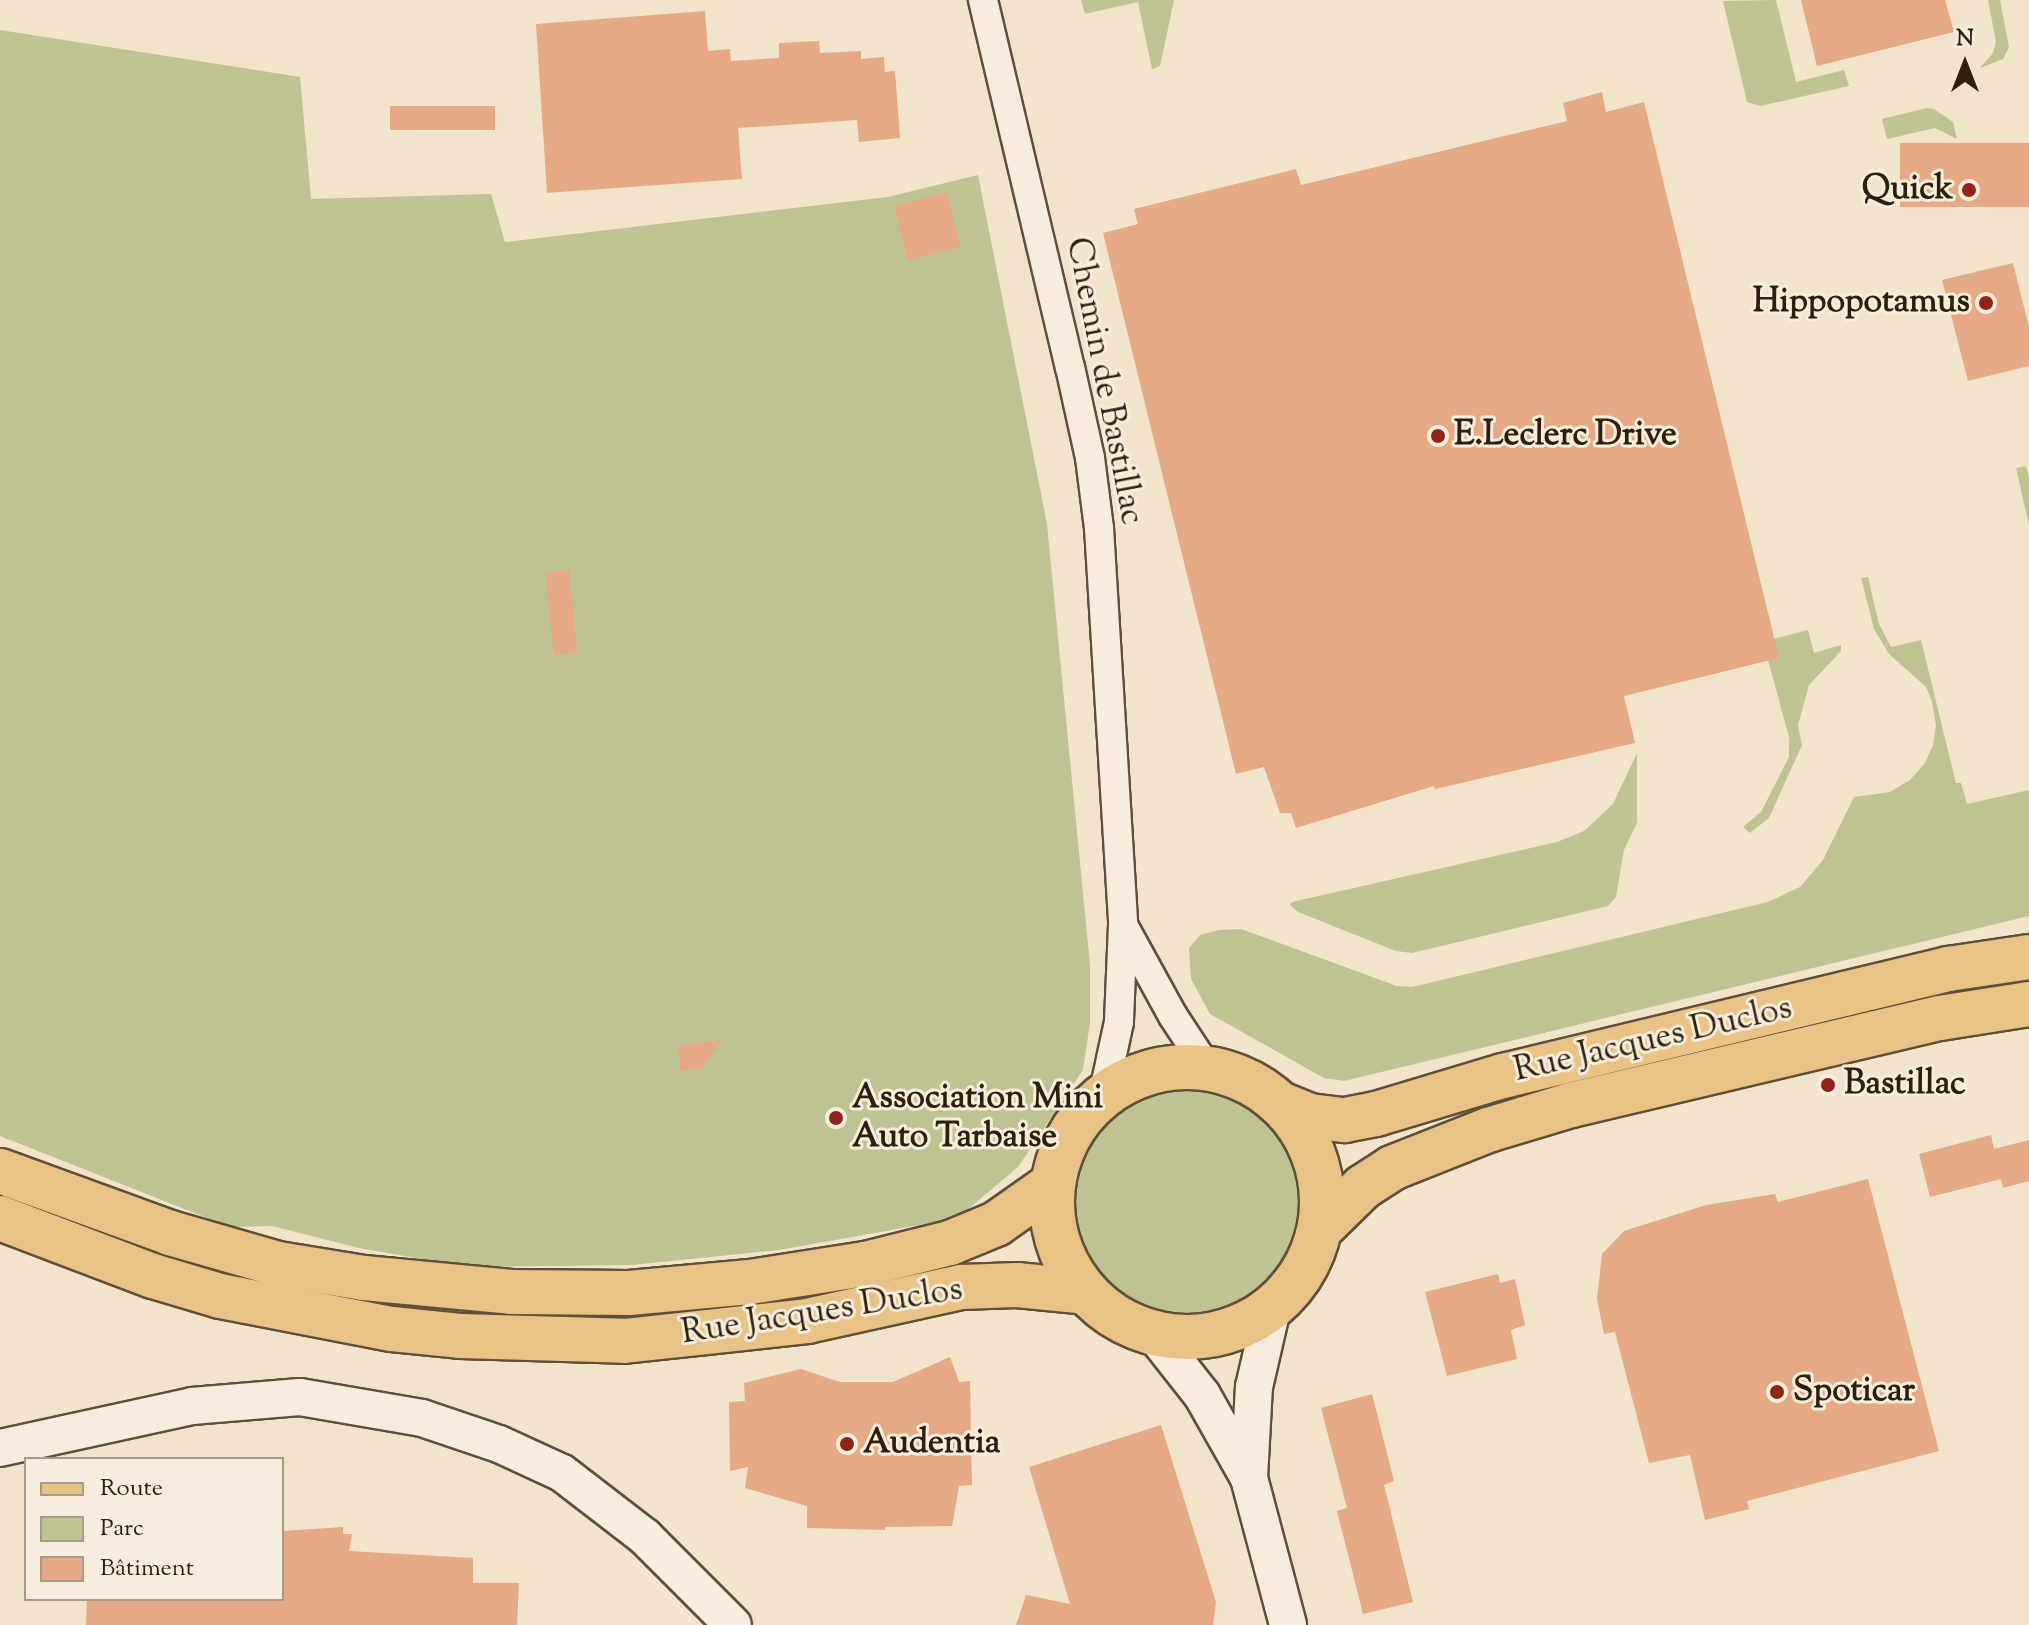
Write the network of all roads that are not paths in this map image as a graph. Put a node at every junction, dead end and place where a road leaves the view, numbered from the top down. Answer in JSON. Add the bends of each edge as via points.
{"nodes":[{"id":1,"x":983,"y":0,"type":"edge"},
{"id":2,"x":1123,"y":925,"type":"junction"},
{"id":3,"x":2029,"y":957,"type":"edge"},
{"id":4,"x":2029,"y":1004,"type":"edge"},
{"id":5,"x":1208,"y":1069,"type":"junction"},
{"id":6,"x":1103,"y":1096,"type":"junction"},
{"id":7,"x":1280,"y":1104,"type":"junction"},
{"id":8,"x":0,"y":1171,"type":"edge"},
{"id":9,"x":1053,"y":1184,"type":"junction"},
{"id":10,"x":0,"y":1218,"type":"edge"},
{"id":11,"x":1321,"y":1228,"type":"junction"},
{"id":12,"x":1086,"y":1292,"type":"junction"},
{"id":13,"x":1272,"y":1309,"type":"junction"},
{"id":14,"x":1154,"y":1334,"type":"junction"},
{"id":15,"x":0,"y":1448,"type":"edge"},
{"id":16,"x":1249,"y":1478,"type":"junction"},
{"id":17,"x":733,"y":1625,"type":"edge"},
{"id":18,"x":1288,"y":1625,"type":"edge"}],
"edges":[{"from":1,"to":2,"type":"street","name":"Chemin de Bastillac","via":[[1090,458],[1099,528]]},
{"from":2,"to":5,"type":"street","name":"Chemin de Bastillac"},
{"from":2,"to":6,"type":"street","name":"Chemin de Bastillac","via":[[1119,1022]]},
{"from":3,"to":7,"type":"main road","name":"Rue Jacques Duclos","via":[[1948,969],[1503,1076],[1361,1117],[1310,1116]]},
{"from":4,"to":11,"type":"main road","name":"Rue Jacques Duclos","via":[[1940,1018],[1488,1130],[1392,1168],[1363,1187]]},
{"from":5,"to":6,"type":"main road","via":[[1171,1068],[1135,1078]]},
{"from":5,"to":7,"type":"main road","via":[[1247,1081]]},
{"from":6,"to":9,"type":"main road","via":[[1073,1131]]},
{"from":7,"to":11,"type":"main road","via":[[1302,1130],[1317,1161]]},
{"from":8,"to":9,"type":"main road","name":"Rue Jacques Duclos","via":[[170,1233],[278,1264],[511,1292],[629,1293],[865,1264],[950,1243],[996,1224]]},
{"from":9,"to":12,"type":"main road","via":[[1064,1260]]},
{"from":10,"to":12,"type":"main road","name":"Rue Jacques Duclos","via":[[220,1296],[392,1329],[460,1336],[624,1341],[807,1321],[962,1287],[1017,1285]]},
{"from":11,"to":13,"type":"main road","via":[[1311,1259]]},
{"from":12,"to":14,"type":"main road","via":[[1117,1318]]},
{"from":13,"to":14,"type":"main road","via":[[1236,1329],[1195,1338]]},
{"from":13,"to":16,"type":"street","via":[[1254,1387]]},
{"from":14,"to":16,"type":"street","via":[[1202,1395]]},
{"from":15,"to":17,"type":"street","via":[[192,1406],[300,1397],[422,1418],[562,1473],[645,1537]]},
{"from":16,"to":18,"type":"street"}]}
